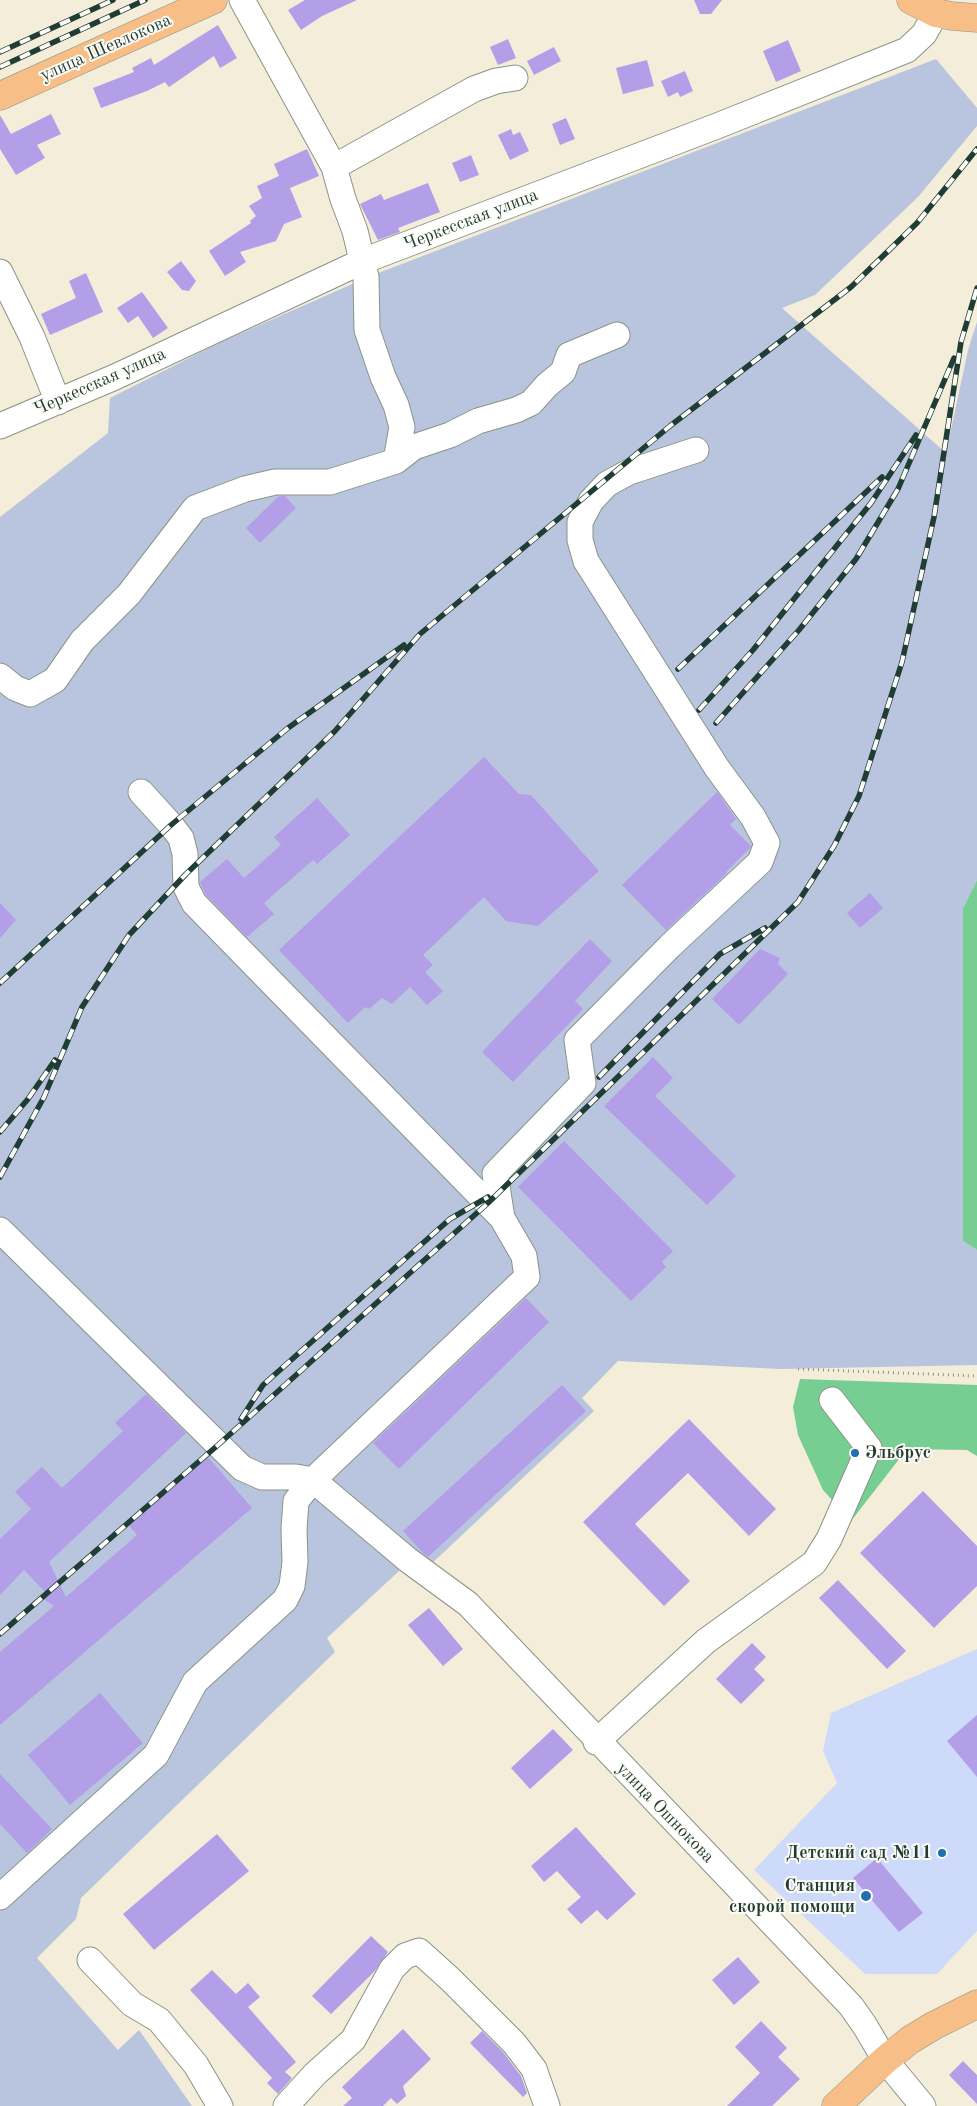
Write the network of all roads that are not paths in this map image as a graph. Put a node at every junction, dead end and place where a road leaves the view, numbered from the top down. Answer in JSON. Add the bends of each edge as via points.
{"nodes":[{"id":1,"x":213,"y":0,"type":"edge"},
{"id":2,"x":242,"y":0,"type":"edge"},
{"id":3,"x":910,"y":0,"type":"edge"},
{"id":4,"x":936,"y":13,"type":"junction"},
{"id":5,"x":977,"y":18,"type":"edge"},
{"id":6,"x":515,"y":78,"type":"dead end"},
{"id":7,"x":0,"y":96,"type":"edge"},
{"id":8,"x":334,"y":167,"type":"junction"},
{"id":9,"x":363,"y":261,"type":"junction"},
{"id":10,"x":0,"y":272,"type":"edge"},
{"id":11,"x":617,"y":335,"type":"dead end"},
{"id":12,"x":58,"y":402,"type":"junction"},
{"id":13,"x":0,"y":426,"type":"edge"},
{"id":14,"x":696,"y":450,"type":"dead end"},
{"id":15,"x":396,"y":461,"type":"junction"},
{"id":16,"x":0,"y":676,"type":"edge"},
{"id":17,"x":141,"y":792,"type":"dead end"},
{"id":18,"x":502,"y":1218,"type":"junction"},
{"id":19,"x":0,"y":1230,"type":"edge"},
{"id":20,"x":832,"y":1400,"type":"dead end"},
{"id":21,"x":313,"y":1480,"type":"junction"},
{"id":22,"x":596,"y":1742,"type":"junction"},
{"id":23,"x":0,"y":1897,"type":"edge"},
{"id":24,"x":90,"y":1960,"type":"dead end"},
{"id":25,"x":977,"y":2004,"type":"edge"},
{"id":26,"x":885,"y":2060,"type":"junction"},
{"id":27,"x":220,"y":2106,"type":"edge"},
{"id":28,"x":286,"y":2106,"type":"edge"},
{"id":29,"x":547,"y":2106,"type":"edge"},
{"id":30,"x":836,"y":2106,"type":"edge"},
{"id":31,"x":923,"y":2106,"type":"edge"}],
"edges":[{"from":1,"to":7,"type":"main road","name":"улица Шевлокова"},
{"from":2,"to":8,"type":"street"},
{"from":3,"to":4,"type":"main road"},
{"from":4,"to":5,"type":"main road"},
{"from":4,"to":9,"type":"street","name":"Черкесская улица","via":[[924,34],[906,50]]},
{"from":6,"to":8,"type":"street","via":[[474,89]]},
{"from":8,"to":9,"type":"street"},
{"from":9,"to":12,"type":"street","name":"Черкесская улица"},
{"from":9,"to":15,"type":"street","via":[[367,330],[402,427]]},
{"from":10,"to":12,"type":"street","via":[[32,337]]},
{"from":11,"to":15,"type":"street","via":[[569,354],[563,372],[531,403],[414,448]]},
{"from":12,"to":13,"type":"street","name":"Черкесская улица"},
{"from":14,"to":18,"type":"street","via":[[629,472],[607,484],[591,501],[580,522],[580,540],[586,561],[767,843],[760,862],[670,946],[577,1040],[583,1083],[495,1174]]},
{"from":15,"to":16,"type":"street","via":[[330,482],[275,482],[245,489],[195,508],[129,594],[82,641],[55,680],[30,694],[15,688]]},
{"from":17,"to":18,"type":"street","via":[[181,838],[186,887],[194,903]]},
{"from":18,"to":21,"type":"street","via":[[524,1256],[527,1277]]},
{"from":19,"to":21,"type":"street","via":[[242,1468],[262,1477]]},
{"from":20,"to":22,"type":"street","via":[[868,1448],[829,1539],[814,1563],[706,1641]]},
{"from":21,"to":22,"type":"street","name":"улица Ошнокова","via":[[408,1560],[468,1604]]},
{"from":21,"to":23,"type":"street","via":[[296,1501],[295,1562],[292,1586],[285,1600],[195,1682],[156,1755]]},
{"from":22,"to":26,"type":"street","name":"улица Ошнокова","via":[[850,2006],[866,2026]]},
{"from":24,"to":27,"type":"street","via":[[132,2004],[159,2020],[196,2065]]},
{"from":25,"to":26,"type":"main road","via":[[910,2040]]},
{"from":26,"to":30,"type":"main road"},
{"from":26,"to":31,"type":"street","name":"улица Ошнокова"},
{"from":28,"to":29,"type":"street","via":[[353,2040],[392,1968],[405,1956],[419,1951],[514,2043],[534,2069]]}]}
